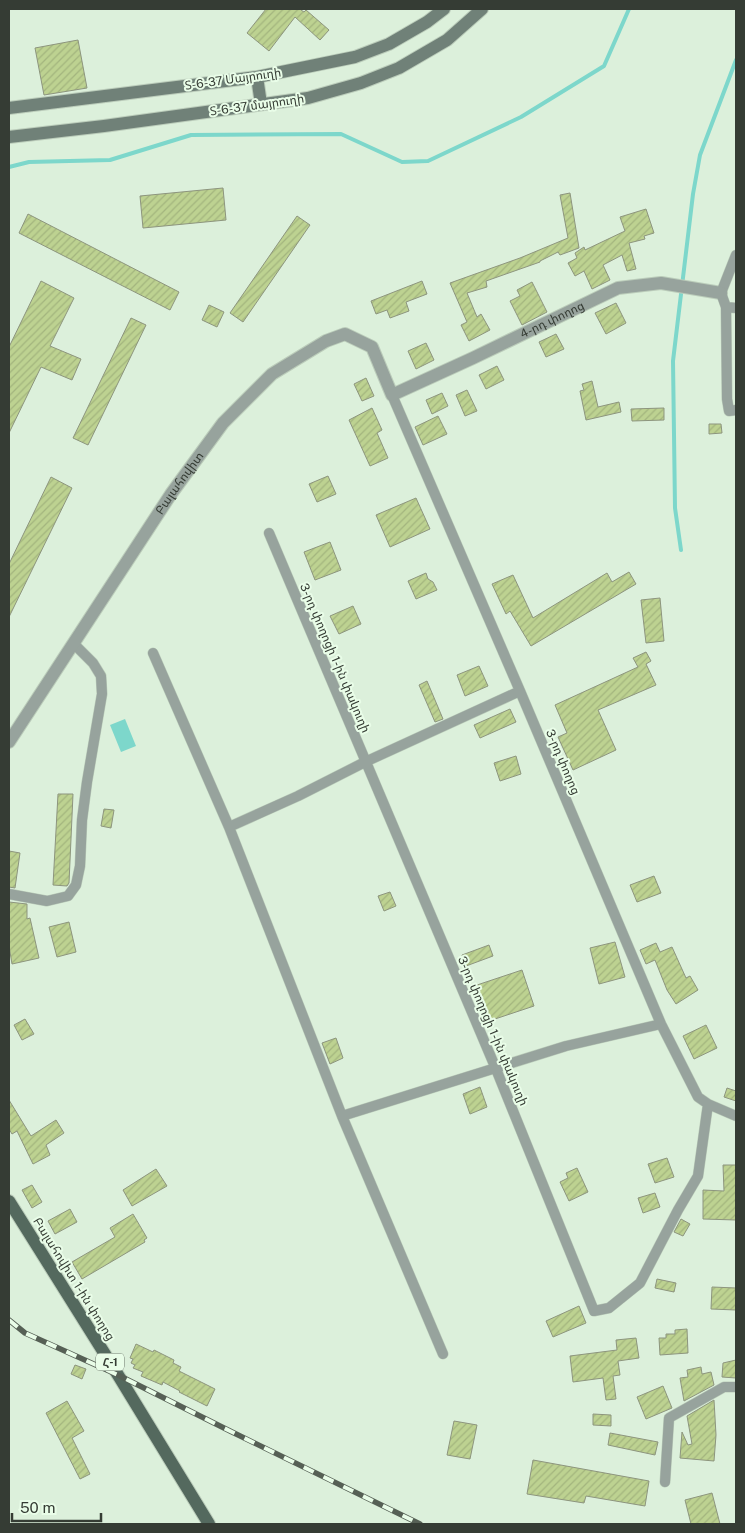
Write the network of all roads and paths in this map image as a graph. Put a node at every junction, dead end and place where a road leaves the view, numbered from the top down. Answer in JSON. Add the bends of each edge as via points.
{"nodes":[{"id":1,"x":444,"y":9,"type":"edge"},
{"id":2,"x":482,"y":9,"type":"edge"},
{"id":3,"x":256,"y":76,"type":"junction"},
{"id":4,"x":261,"y":104,"type":"junction"},
{"id":5,"x":9,"y":108,"type":"edge"},
{"id":6,"x":9,"y":137,"type":"edge"},
{"id":7,"x":736,"y":255,"type":"edge"},
{"id":8,"x":716,"y":292,"type":"junction"},
{"id":9,"x":731,"y":308,"type":"edge"},
{"id":10,"x":392,"y":395,"type":"junction"},
{"id":11,"x":736,"y":410,"type":"edge"},
{"id":12,"x":269,"y":533,"type":"dead end"},
{"id":13,"x":74,"y":644,"type":"junction"},
{"id":14,"x":153,"y":653,"type":"dead end"},
{"id":15,"x":520,"y":691,"type":"junction"},
{"id":16,"x":9,"y":742,"type":"edge"},
{"id":17,"x":365,"y":762,"type":"junction"},
{"id":18,"x":229,"y":827,"type":"junction"},
{"id":19,"x":9,"y":894,"type":"edge"},
{"id":20,"x":661,"y":1024,"type":"junction"},
{"id":21,"x":496,"y":1069,"type":"junction"},
{"id":22,"x":708,"y":1104,"type":"junction"},
{"id":23,"x":342,"y":1116,"type":"junction"},
{"id":24,"x":736,"y":1116,"type":"edge"},
{"id":25,"x":9,"y":1201,"type":"edge"},
{"id":26,"x":443,"y":1354,"type":"dead end"},
{"id":27,"x":736,"y":1387,"type":"edge"},
{"id":28,"x":665,"y":1482,"type":"dead end"},
{"id":29,"x":209,"y":1524,"type":"edge"}],
"edges":[{"from":1,"to":3,"type":"main road","name":"Տ-6-37 Մայրուղի","via":[[389,44],[355,57]]},
{"from":2,"to":4,"type":"main road","name":"Տ-6-37 մայրուղի","via":[[447,40],[399,68],[308,98]]},
{"from":3,"to":4,"type":"main road"},
{"from":3,"to":5,"type":"main road","name":"Տ-6-37 Մայրուղի"},
{"from":4,"to":6,"type":"main road","name":"Տ-6-37 մայրուղի"},
{"from":7,"to":8,"type":"street"},
{"from":8,"to":9,"type":"street"},
{"from":8,"to":10,"type":"street","name":"4-րդ փողոց","via":[[661,283],[618,288]]},
{"from":9,"to":11,"type":"street","via":[[727,399],[729,410]]},
{"from":10,"to":13,"type":"street","name":"Բալահովիտ","via":[[372,347],[345,334],[326,341],[272,374],[223,423],[171,494]]},
{"from":10,"to":15,"type":"street","name":"3-րդ փողոց"},
{"from":12,"to":17,"type":"street","name":"3-րդ փողոցի 1-ին փակուղի"},
{"from":13,"to":16,"type":"street","name":"Բալահովիտ"},
{"from":13,"to":19,"type":"street","via":[[101,676],[102,694],[86,782],[76,885],[68,896],[47,901]]},
{"from":14,"to":18,"type":"street"},
{"from":15,"to":17,"type":"street"},
{"from":15,"to":20,"type":"street","name":"3-րդ փողոց"},
{"from":17,"to":18,"type":"street"},
{"from":17,"to":21,"type":"street","name":"3-րդ փողոցի 1-ին փակուղի"},
{"from":18,"to":23,"type":"street"},
{"from":20,"to":21,"type":"street","via":[[566,1046]]},
{"from":20,"to":22,"type":"street","name":"3-րդ փողոց","via":[[698,1097]]},
{"from":21,"to":22,"type":"street","name":"3-րդ փողոցի 1-ին փակուղի","via":[[594,1311],[610,1308],[640,1283],[698,1176]]},
{"from":21,"to":23,"type":"street"},
{"from":22,"to":24,"type":"street","name":"3-րդ փողոց"},
{"from":23,"to":26,"type":"street"},
{"from":25,"to":29,"type":"main road","name":"Բալահովիտ 1-ին փողոց","number":"Հ-1"},
{"from":27,"to":28,"type":"street","via":[[724,1387],[669,1418]]}]}
